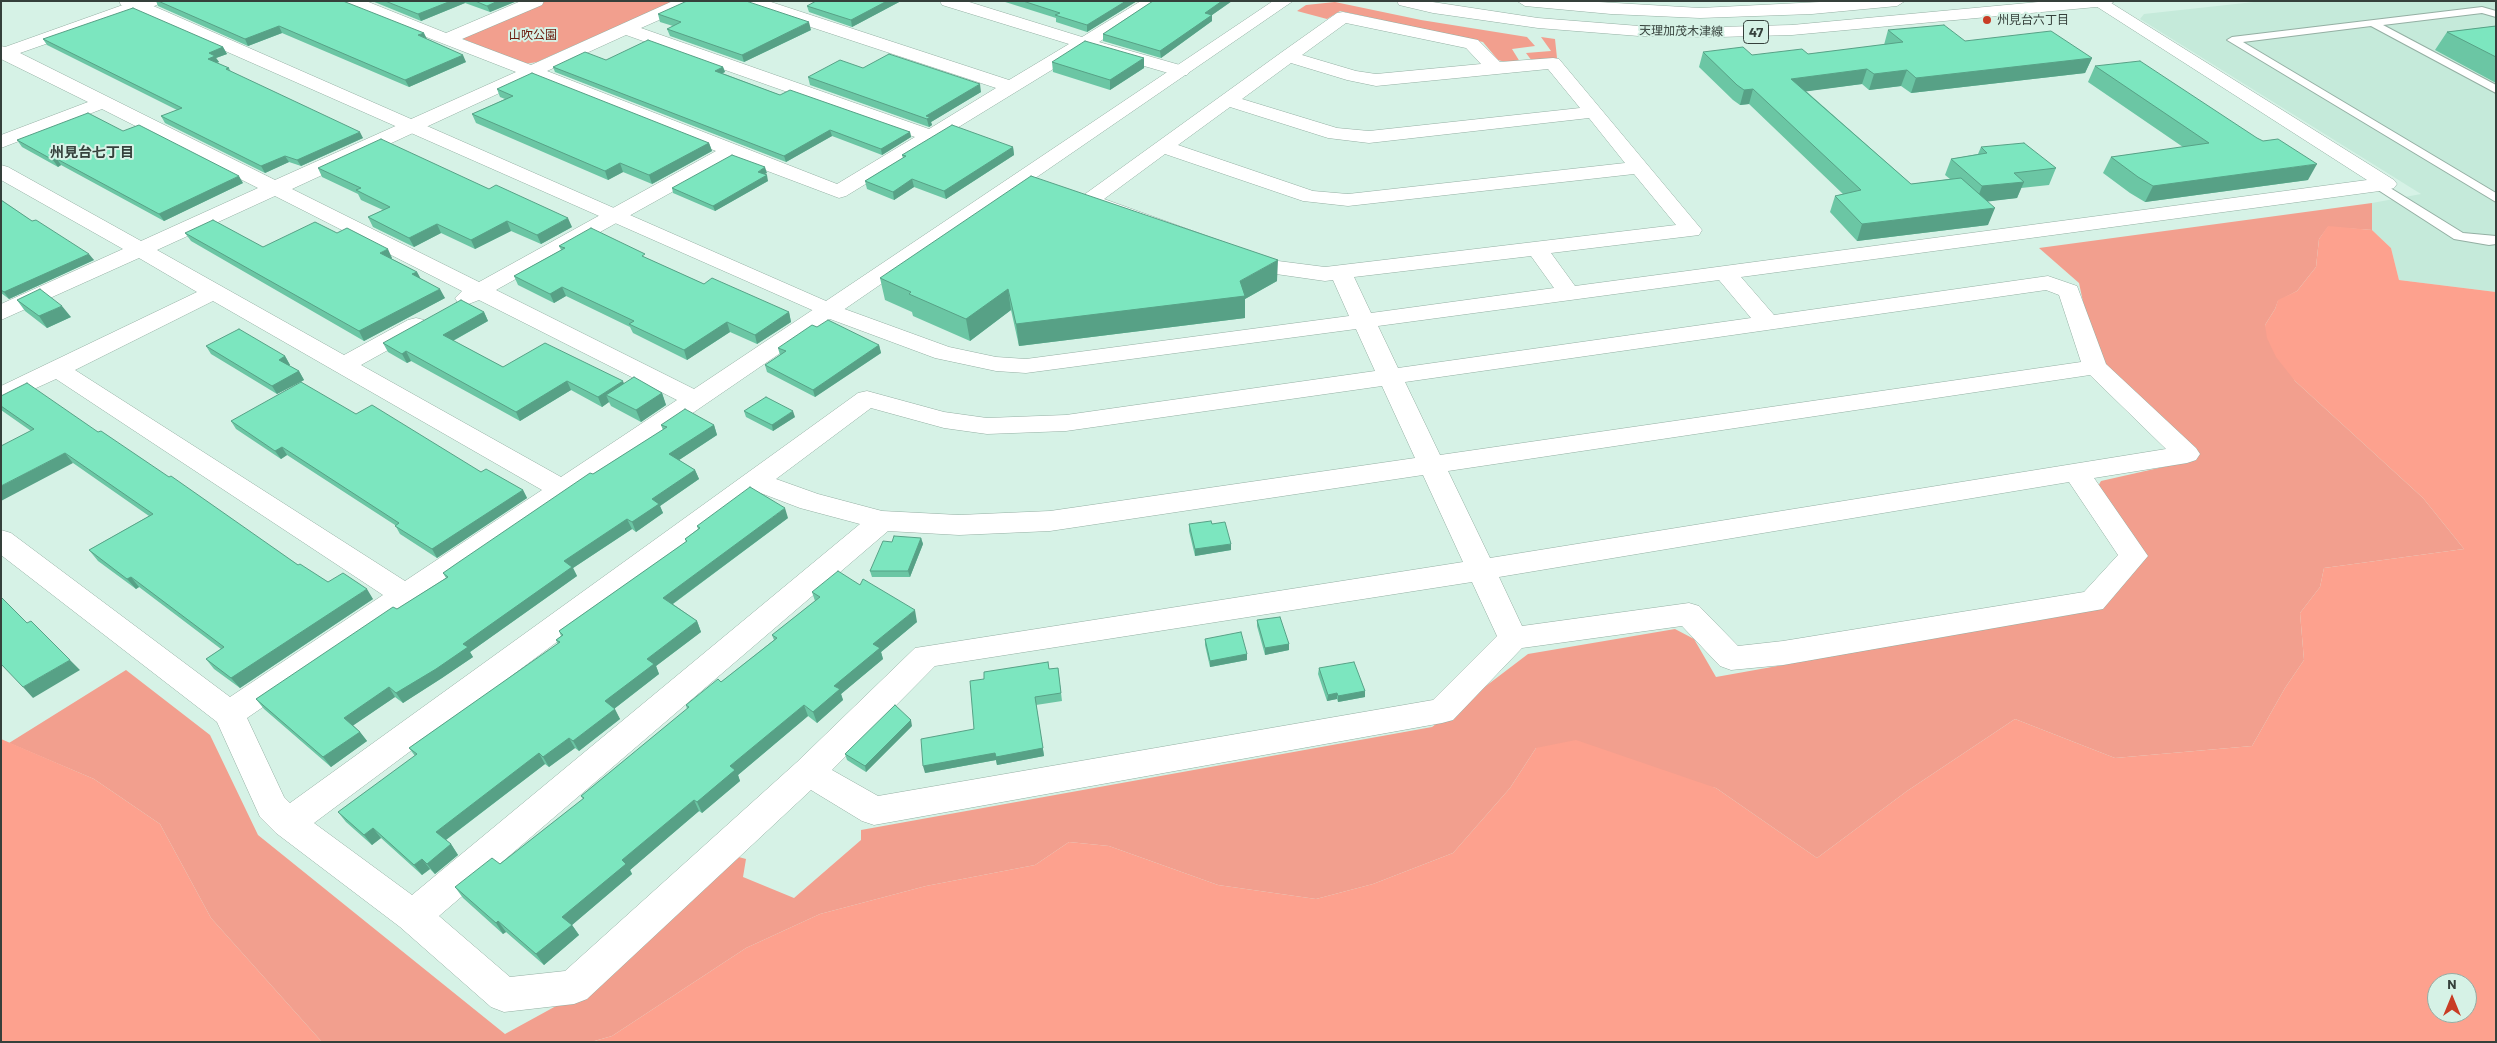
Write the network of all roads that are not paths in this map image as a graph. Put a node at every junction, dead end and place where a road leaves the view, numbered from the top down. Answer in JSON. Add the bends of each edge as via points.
{"nodes":[{"id":1,"x":350,"y":1,"type":"edge"},
{"id":2,"x":536,"y":1,"type":"edge"},
{"id":3,"x":686,"y":1,"type":"edge"},
{"id":4,"x":750,"y":1,"type":"edge"},
{"id":5,"x":948,"y":1,"type":"edge"},
{"id":6,"x":1152,"y":1,"type":"edge"},
{"id":7,"x":1285,"y":1,"type":"edge"},
{"id":8,"x":1405,"y":1,"type":"edge"},
{"id":9,"x":1525,"y":1,"type":"edge"},
{"id":10,"x":1897,"y":1,"type":"edge"},
{"id":11,"x":2101,"y":2,"type":"edge"},
{"id":12,"x":138,"y":3,"type":"edge"},
{"id":13,"x":773,"y":4,"type":"edge"},
{"id":14,"x":2496,"y":14,"type":"edge"},
{"id":15,"x":2372,"y":23,"type":"junction"},
{"id":16,"x":626,"y":29,"type":"junction"},
{"id":17,"x":446,"y":39,"type":"junction"},
{"id":18,"x":1084,"y":43,"type":"junction"},
{"id":19,"x":2,"y":52,"type":"edge"},
{"id":20,"x":1288,"y":56,"type":"junction"},
{"id":21,"x":1495,"y":68,"type":"junction"},
{"id":22,"x":1181,"y":71,"type":"junction"},
{"id":23,"x":532,"y":72,"type":"junction"},
{"id":24,"x":1011,"y":87,"type":"junction"},
{"id":25,"x":2496,"y":90,"type":"edge"},
{"id":26,"x":1227,"y":100,"type":"junction"},
{"id":27,"x":104,"y":102,"type":"junction"},
{"id":28,"x":1594,"y":112,"type":"junction"},
{"id":29,"x":412,"y":127,"type":"junction"},
{"id":30,"x":930,"y":136,"type":"junction"},
{"id":31,"x":1,"y":142,"type":"edge"},
{"id":32,"x":1163,"y":147,"type":"junction"},
{"id":33,"x":732,"y":150,"type":"junction"},
{"id":34,"x":1640,"y":168,"type":"junction"},
{"id":35,"x":1,"y":171,"type":"edge"},
{"id":36,"x":2378,"y":185,"type":"junction"},
{"id":37,"x":277,"y":188,"type":"junction"},
{"id":38,"x":2496,"y":198,"type":"edge"},
{"id":39,"x":614,"y":216,"type":"junction"},
{"id":40,"x":2496,"y":240,"type":"edge"},
{"id":41,"x":1536,"y":248,"type":"junction"},
{"id":42,"x":139,"y":250,"type":"junction"},
{"id":43,"x":1724,"y":272,"type":"junction"},
{"id":44,"x":1341,"y":273,"type":"junction"},
{"id":45,"x":479,"y":291,"type":"junction"},
{"id":46,"x":214,"y":292,"type":"junction"},
{"id":47,"x":1569,"y":293,"type":"junction"},
{"id":48,"x":828,"y":310,"type":"junction"},
{"id":49,"x":1,"y":313,"type":"edge"},
{"id":50,"x":1363,"y":320,"type":"junction"},
{"id":51,"x":1768,"y":323,"type":"junction"},
{"id":52,"x":343,"y":365,"type":"junction"},
{"id":53,"x":2095,"y":367,"type":"junction"},
{"id":54,"x":57,"y":369,"type":"junction"},
{"id":55,"x":1390,"y":377,"type":"junction"},
{"id":56,"x":1,"y":396,"type":"edge"},
{"id":57,"x":696,"y":399,"type":"junction"},
{"id":58,"x":1431,"y":465,"type":"junction"},
{"id":59,"x":2076,"y":472,"type":"junction"},
{"id":60,"x":756,"y":482,"type":"junction"},
{"id":61,"x":562,"y":489,"type":"junction"},
{"id":62,"x":882,"y":521,"type":"junction"},
{"id":63,"x":1,"y":540,"type":"edge"},
{"id":64,"x":1481,"y":570,"type":"junction"},
{"id":65,"x":405,"y":595,"type":"junction"},
{"id":66,"x":1513,"y":638,"type":"junction"},
{"id":67,"x":229,"y":714,"type":"junction"},
{"id":68,"x":809,"y":772,"type":"junction"},
{"id":69,"x":288,"y":823,"type":"junction"},
{"id":70,"x":413,"y":916,"type":"junction"}],
"edges":[{"from":1,"to":17,"type":"street"},
{"from":2,"to":17,"type":"street"},
{"from":3,"to":16,"type":"street"},
{"from":4,"to":13,"type":"street"},
{"from":5,"to":18,"type":"street"},
{"from":6,"to":18,"type":"street"},
{"from":7,"to":22,"type":"street"},
{"from":8,"to":11,"type":"street","name":"天理加茂木津線","number":"47","via":[[1538,23],[1639,31],[1718,32],[1830,27]]},
{"from":9,"to":10,"type":"street","name":"天理加茂木津線","number":"47","via":[[1610,9],[1700,12],[1812,9]]},
{"from":11,"to":36,"type":"street","via":[[2386,184]]},
{"from":12,"to":19,"type":"street"},
{"from":12,"to":29,"type":"street"},
{"from":13,"to":24,"type":"street"},
{"from":14,"to":15,"type":"lane","via":[[2482,10]]},
{"from":15,"to":25,"type":"lane"},
{"from":15,"to":38,"type":"lane","via":[[2232,40]]},
{"from":16,"to":23,"type":"street"},
{"from":16,"to":30,"type":"street"},
{"from":17,"to":23,"type":"street"},
{"from":18,"to":22,"type":"street"},
{"from":18,"to":24,"type":"street"},
{"from":19,"to":27,"type":"street"},
{"from":20,"to":21,"type":"street","via":[[1376,80]]},
{"from":20,"to":21,"type":"street","via":[[1343,17],[1472,44]]},
{"from":20,"to":26,"type":"street"},
{"from":21,"to":28,"type":"street","via":[[1553,63]]},
{"from":22,"to":48,"type":"street"},
{"from":23,"to":29,"type":"street"},
{"from":23,"to":33,"type":"street"},
{"from":24,"to":30,"type":"street"},
{"from":26,"to":28,"type":"street","via":[[1335,134],[1369,137]]},
{"from":26,"to":32,"type":"street"},
{"from":27,"to":31,"type":"street"},
{"from":27,"to":37,"type":"street"},
{"from":28,"to":34,"type":"street"},
{"from":29,"to":37,"type":"street"},
{"from":29,"to":39,"type":"street"},
{"from":30,"to":33,"type":"street","via":[[839,192]]},
{"from":32,"to":34,"type":"street","via":[[1310,197],[1348,200]]},
{"from":32,"to":44,"type":"street","via":[[1088,201],[1276,267]]},
{"from":33,"to":39,"type":"street"},
{"from":34,"to":41,"type":"street","via":[[1691,230]]},
{"from":35,"to":42,"type":"street"},
{"from":36,"to":40,"type":"lane","via":[[2459,236]]},
{"from":36,"to":43,"type":"street"},
{"from":37,"to":42,"type":"street"},
{"from":37,"to":45,"type":"street"},
{"from":39,"to":45,"type":"street"},
{"from":39,"to":48,"type":"street"},
{"from":41,"to":44,"type":"street"},
{"from":41,"to":47,"type":"street"},
{"from":42,"to":46,"type":"street"},
{"from":42,"to":49,"type":"street"},
{"from":43,"to":47,"type":"street"},
{"from":43,"to":51,"type":"street"},
{"from":44,"to":50,"type":"street"},
{"from":45,"to":52,"type":"street"},
{"from":45,"to":57,"type":"street"},
{"from":46,"to":52,"type":"street"},
{"from":46,"to":54,"type":"street"},
{"from":47,"to":50,"type":"street"},
{"from":48,"to":50,"type":"street","via":[[943,353],[1011,365],[1048,363]]},
{"from":48,"to":57,"type":"street"},
{"from":50,"to":55,"type":"street"},
{"from":51,"to":53,"type":"street","via":[[2048,283],[2069,291]]},
{"from":51,"to":55,"type":"street"},
{"from":52,"to":61,"type":"street"},
{"from":53,"to":58,"type":"street"},
{"from":53,"to":59,"type":"street","via":[[2187,454]]},
{"from":54,"to":56,"type":"street"},
{"from":54,"to":65,"type":"street"},
{"from":55,"to":58,"type":"street"},
{"from":55,"to":60,"type":"street","via":[[1066,423],[987,426],[944,420],[867,399]]},
{"from":57,"to":61,"type":"street"},
{"from":58,"to":62,"type":"street","via":[[1050,521],[959,525]]},
{"from":58,"to":64,"type":"street"},
{"from":59,"to":64,"type":"street"},
{"from":59,"to":66,"type":"street","via":[[2134,556],[2093,601],[1783,653],[1731,658],[1689,614]]},
{"from":60,"to":62,"type":"street"},
{"from":60,"to":69,"type":"street"},
{"from":61,"to":65,"type":"street"},
{"from":62,"to":70,"type":"street"},
{"from":63,"to":67,"type":"street"},
{"from":64,"to":66,"type":"street"},
{"from":64,"to":68,"type":"street","via":[[926,656]]},
{"from":65,"to":67,"type":"street"},
{"from":66,"to":68,"type":"street","via":[[1442,711],[874,811]]},
{"from":67,"to":69,"type":"street","via":[[272,807]]},
{"from":68,"to":70,"type":"street","via":[[574,987],[504,995]]},
{"from":69,"to":70,"type":"street"}]}
